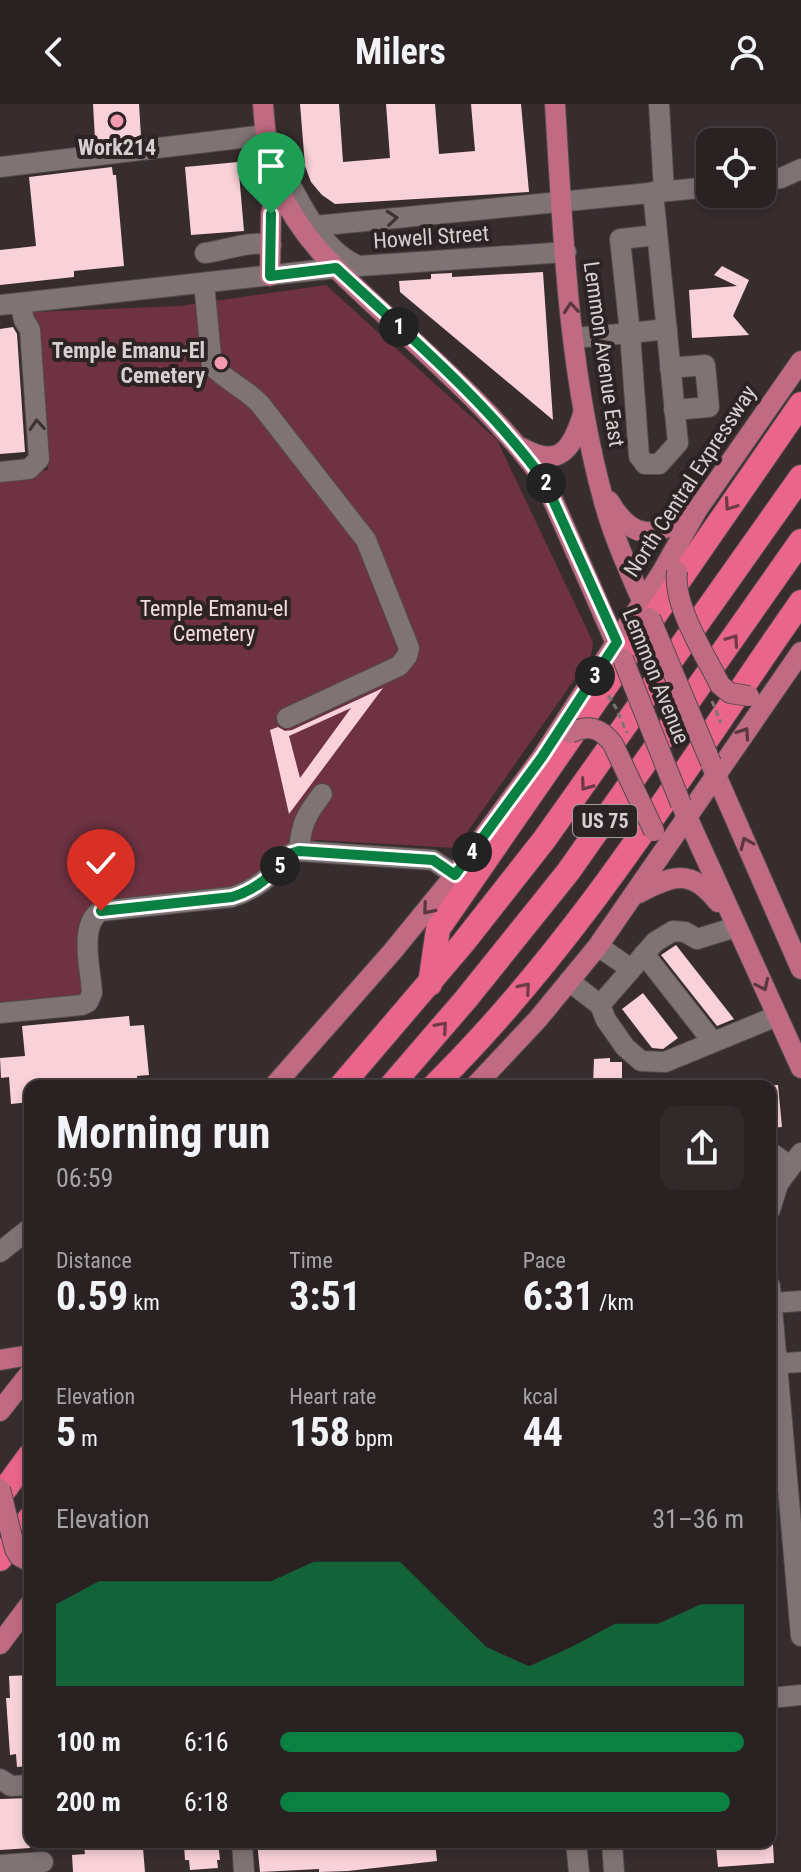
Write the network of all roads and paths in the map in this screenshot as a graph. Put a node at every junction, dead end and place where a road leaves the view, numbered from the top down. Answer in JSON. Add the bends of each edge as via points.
{"nodes":[{"id":1,"x":263,"y":104,"type":"edge"},
{"id":2,"x":555,"y":104,"type":"edge"},
{"id":3,"x":659,"y":104,"type":"edge"},
{"id":4,"x":266,"y":139,"type":"junction"},
{"id":5,"x":0,"y":167,"type":"edge"},
{"id":6,"x":801,"y":169,"type":"edge"},
{"id":7,"x":776,"y":179,"type":"edge"},
{"id":8,"x":278,"y":186,"type":"junction"},
{"id":9,"x":696,"y":188,"type":"edge"},
{"id":10,"x":658,"y":191,"type":"junction"},
{"id":11,"x":561,"y":203,"type":"junction"},
{"id":12,"x":315,"y":226,"type":"junction"},
{"id":13,"x":657,"y":235,"type":"junction"},
{"id":14,"x":271,"y":245,"type":"junction"},
{"id":15,"x":566,"y":252,"type":"junction"},
{"id":16,"x":205,"y":253,"type":"dead end"},
{"id":17,"x":336,"y":268,"type":"junction"},
{"id":18,"x":270,"y":276,"type":"junction"},
{"id":19,"x":211,"y":282,"type":"junction"},
{"id":20,"x":10,"y":304,"type":"edge"},
{"id":21,"x":667,"y":329,"type":"junction"},
{"id":22,"x":630,"y":333,"type":"junction"},
{"id":23,"x":574,"y":338,"type":"junction"},
{"id":24,"x":801,"y":361,"type":"edge"},
{"id":25,"x":670,"y":368,"type":"junction"},
{"id":26,"x":801,"y":404,"type":"edge"},
{"id":27,"x":674,"y":410,"type":"junction"},
{"id":28,"x":583,"y":413,"type":"junction"},
{"id":29,"x":515,"y":444,"type":"junction"},
{"id":30,"x":596,"y":468,"type":"junction"},
{"id":31,"x":0,"y":472,"type":"edge"},
{"id":32,"x":801,"y":477,"type":"edge"},
{"id":33,"x":697,"y":510,"type":"junction"},
{"id":34,"x":801,"y":541,"type":"edge"},
{"id":35,"x":801,"y":602,"type":"edge"},
{"id":36,"x":646,"y":610,"type":"junction"},
{"id":37,"x":620,"y":651,"type":"junction"},
{"id":38,"x":801,"y":653,"type":"edge"},
{"id":39,"x":773,"y":690,"type":"junction"},
{"id":40,"x":287,"y":718,"type":"dead end"},
{"id":41,"x":542,"y":757,"type":"junction"},
{"id":42,"x":713,"y":769,"type":"junction"},
{"id":43,"x":322,"y":794,"type":"dead end"},
{"id":44,"x":684,"y":811,"type":"junction"},
{"id":45,"x":299,"y":851,"type":"junction"},
{"id":46,"x":654,"y":868,"type":"junction"},
{"id":47,"x":455,"y":875,"type":"junction"},
{"id":48,"x":636,"y":894,"type":"junction"},
{"id":49,"x":735,"y":924,"type":"junction"},
{"id":50,"x":598,"y":946,"type":"junction"},
{"id":51,"x":638,"y":962,"type":"junction"},
{"id":52,"x":801,"y":969,"type":"edge"},
{"id":53,"x":569,"y":981,"type":"junction"},
{"id":54,"x":430,"y":984,"type":"junction"},
{"id":55,"x":600,"y":1005,"type":"junction"},
{"id":56,"x":0,"y":1013,"type":"edge"},
{"id":57,"x":777,"y":1016,"type":"junction"},
{"id":58,"x":713,"y":1042,"type":"junction"},
{"id":59,"x":801,"y":1068,"type":"edge"},
{"id":60,"x":279,"y":1080,"type":"edge"},
{"id":61,"x":346,"y":1080,"type":"edge"},
{"id":62,"x":396,"y":1080,"type":"edge"},
{"id":63,"x":440,"y":1080,"type":"edge"},
{"id":64,"x":481,"y":1080,"type":"edge"},
{"id":65,"x":776,"y":1154,"type":"edge"},
{"id":66,"x":796,"y":1160,"type":"edge"},
{"id":67,"x":776,"y":1190,"type":"edge"},
{"id":68,"x":24,"y":1233,"type":"edge"},
{"id":69,"x":0,"y":1252,"type":"edge"},
{"id":70,"x":776,"y":1296,"type":"edge"},
{"id":71,"x":801,"y":1301,"type":"edge"},
{"id":72,"x":24,"y":1356,"type":"edge"},
{"id":73,"x":0,"y":1360,"type":"edge"},
{"id":74,"x":801,"y":1362,"type":"edge"},
{"id":75,"x":776,"y":1363,"type":"edge"},
{"id":76,"x":24,"y":1381,"type":"edge"},
{"id":77,"x":776,"y":1410,"type":"edge"},
{"id":78,"x":0,"y":1411,"type":"edge"},
{"id":79,"x":24,"y":1463,"type":"edge"},
{"id":80,"x":0,"y":1489,"type":"edge"},
{"id":81,"x":0,"y":1496,"type":"edge"},
{"id":82,"x":24,"y":1526,"type":"edge"},
{"id":83,"x":0,"y":1559,"type":"edge"},
{"id":84,"x":24,"y":1559,"type":"edge"},
{"id":85,"x":24,"y":1612,"type":"edge"},
{"id":86,"x":801,"y":1636,"type":"edge"},
{"id":87,"x":3,"y":1638,"type":"edge"},
{"id":88,"x":801,"y":1695,"type":"edge"},
{"id":89,"x":776,"y":1697,"type":"edge"},
{"id":90,"x":242,"y":1848,"type":"edge"},
{"id":91,"x":577,"y":1848,"type":"edge"},
{"id":92,"x":612,"y":1848,"type":"edge"},
{"id":93,"x":43,"y":1862,"type":"dead end"},
{"id":94,"x":0,"y":1865,"type":"edge"},
{"id":95,"x":244,"y":1872,"type":"edge"},
{"id":96,"x":579,"y":1872,"type":"edge"},
{"id":97,"x":613,"y":1872,"type":"edge"}],
"edges":[{"from":1,"to":4,"type":"main road","name":"Lemmon Avenue"},
{"from":2,"to":11,"type":"main road","name":"Lemmon Avenue East"},
{"from":3,"to":10,"type":"street"},
{"from":4,"to":5,"type":"street"},
{"from":4,"to":8,"type":"main road","name":"Lemmon Avenue"},
{"from":4,"to":12,"type":"street","name":"Howell Street"},
{"from":6,"to":7,"type":"street"},
{"from":8,"to":14,"type":"main road"},
{"from":8,"to":17,"type":"main road","name":"Lemmon Avenue","via":[[304,231]]},
{"from":9,"to":10,"type":"street"},
{"from":10,"to":11,"type":"street"},
{"from":10,"to":13,"type":"street"},
{"from":12,"to":11,"type":"street","one_way":true},
{"from":11,"to":15,"type":"main road","name":"Lemmon Avenue East"},
{"from":12,"to":15,"type":"street","name":"Howell Street","via":[[359,266],[481,267],[523,264]]},
{"from":13,"to":21,"type":"street"},
{"from":13,"to":22,"type":"street","via":[[620,239]]},
{"from":14,"to":16,"type":"street","via":[[256,242]]},
{"from":14,"to":18,"type":"main road"},
{"from":23,"to":15,"type":"main road","name":"Lemmon Avenue East","one_way":true},
{"from":17,"to":18,"type":"street"},
{"from":17,"to":29,"type":"main road","name":"Lemmon Avenue"},
{"from":18,"to":19,"type":"street"},
{"from":19,"to":20,"type":"street"},
{"from":19,"to":40,"type":"street","via":[[212,366],[260,404],[366,540],[409,648],[399,666]]},
{"from":31,"to":20,"type":"street","one_way":true,"via":[[29,469],[39,459],[30,330]]},
{"from":21,"to":22,"type":"street"},
{"from":21,"to":25,"type":"street"},
{"from":22,"to":23,"type":"street"},
{"from":22,"to":27,"type":"street","via":[[637,447],[645,464],[659,464],[678,443]]},
{"from":23,"to":28,"type":"main road","name":"Lemmon Avenue East"},
{"from":24,"to":33,"type":"main road","name":"North Central Expressway"},
{"from":25,"to":27,"type":"street"},
{"from":25,"to":27,"type":"street","via":[[705,365],[709,400],[709,407]]},
{"from":26,"to":54,"type":"highway","one_way":true,"via":[[438,929]]},
{"from":28,"to":29,"type":"main road","via":[[573,441],[556,456],[539,456]]},
{"from":28,"to":30,"type":"main road","name":"Lemmon Avenue East"},
{"from":29,"to":37,"type":"main road","name":"Lemmon Avenue","via":[[544,480]]},
{"from":30,"to":33,"type":"main road","via":[[610,503],[636,531],[661,531]]},
{"from":30,"to":36,"type":"main road","name":"Lemmon Avenue East"},
{"from":32,"to":54,"type":"highway","number":"US 75","one_way":true,"via":[[576,798]]},
{"from":33,"to":36,"type":"main road","name":"North Central Expressway"},
{"from":33,"to":39,"type":"main road","bridge":true,"via":[[677,571],[676,589],[685,614],[720,685],[749,696]]},
{"from":62,"to":34,"type":"highway","number":"US 75","one_way":true,"via":[[568,872]]},
{"from":63,"to":35,"type":"highway","one_way":true,"via":[[495,1023],[592,905]]},
{"from":36,"to":37,"type":"main road","name":"North Central Expressway"},
{"from":36,"to":42,"type":"main road","name":"Lemmon Avenue","bridge":true},
{"from":37,"to":41,"type":"main road","name":"North Central Expressway"},
{"from":37,"to":44,"type":"main road","name":"Lemmon Avenue","bridge":true},
{"from":38,"to":39,"type":"main road"},
{"from":42,"to":39,"type":"main road","one_way":true},
{"from":41,"to":46,"type":"main road","bridge":true,"via":[[570,733],[589,728],[605,733],[654,831]]},
{"from":41,"to":47,"type":"main road","name":"North Central Expressway"},
{"from":42,"to":44,"type":"main road"},
{"from":52,"to":42,"type":"main road","name":"Lemmon Avenue","one_way":true},
{"from":43,"to":45,"type":"street","via":[[305,816]]},
{"from":44,"to":46,"type":"main road"},
{"from":44,"to":49,"type":"main road","name":"Lemmon Avenue"},
{"from":45,"to":47,"type":"street","via":[[433,860]]},
{"from":45,"to":56,"type":"street","via":[[245,893],[93,915],[87,929],[91,997],[82,1005]]},
{"from":46,"to":48,"type":"main road"},
{"from":47,"to":60,"type":"main road","name":"North Central Expressway","one_way":true},
{"from":48,"to":49,"type":"main road","via":[[670,878],[695,879]]},
{"from":48,"to":50,"type":"main road"},
{"from":49,"to":51,"type":"street","via":[[697,939],[673,931]]},
{"from":49,"to":57,"type":"main road","name":"Lemmon Avenue","one_way":true},
{"from":50,"to":51,"type":"street"},
{"from":50,"to":53,"type":"main road"},
{"from":51,"to":55,"type":"street"},
{"from":51,"to":58,"type":"street"},
{"from":53,"to":55,"type":"street"},
{"from":53,"to":64,"type":"main road"},
{"from":54,"to":61,"type":"highway","number":"US 75"},
{"from":55,"to":58,"type":"street","via":[[625,1047],[641,1061],[665,1062]]},
{"from":57,"to":58,"type":"street"},
{"from":57,"to":59,"type":"main road","name":"Lemmon Avenue"},
{"from":65,"to":66,"type":"street"},
{"from":66,"to":67,"type":"street"},
{"from":68,"to":69,"type":"street"},
{"from":70,"to":71,"type":"street"},
{"from":72,"to":73,"type":"main road"},
{"from":74,"to":75,"type":"street"},
{"from":76,"to":78,"type":"main road"},
{"from":77,"to":86,"type":"street"},
{"from":79,"to":81,"type":"highway"},
{"from":80,"to":84,"type":"main road","bridge":true,"via":[[15,1549]]},
{"from":82,"to":83,"type":"highway"},
{"from":85,"to":87,"type":"main road"},
{"from":88,"to":89,"type":"street"},
{"from":90,"to":95,"type":"street"},
{"from":91,"to":96,"type":"street"},
{"from":92,"to":97,"type":"street"},
{"from":93,"to":94,"type":"street"}]}
